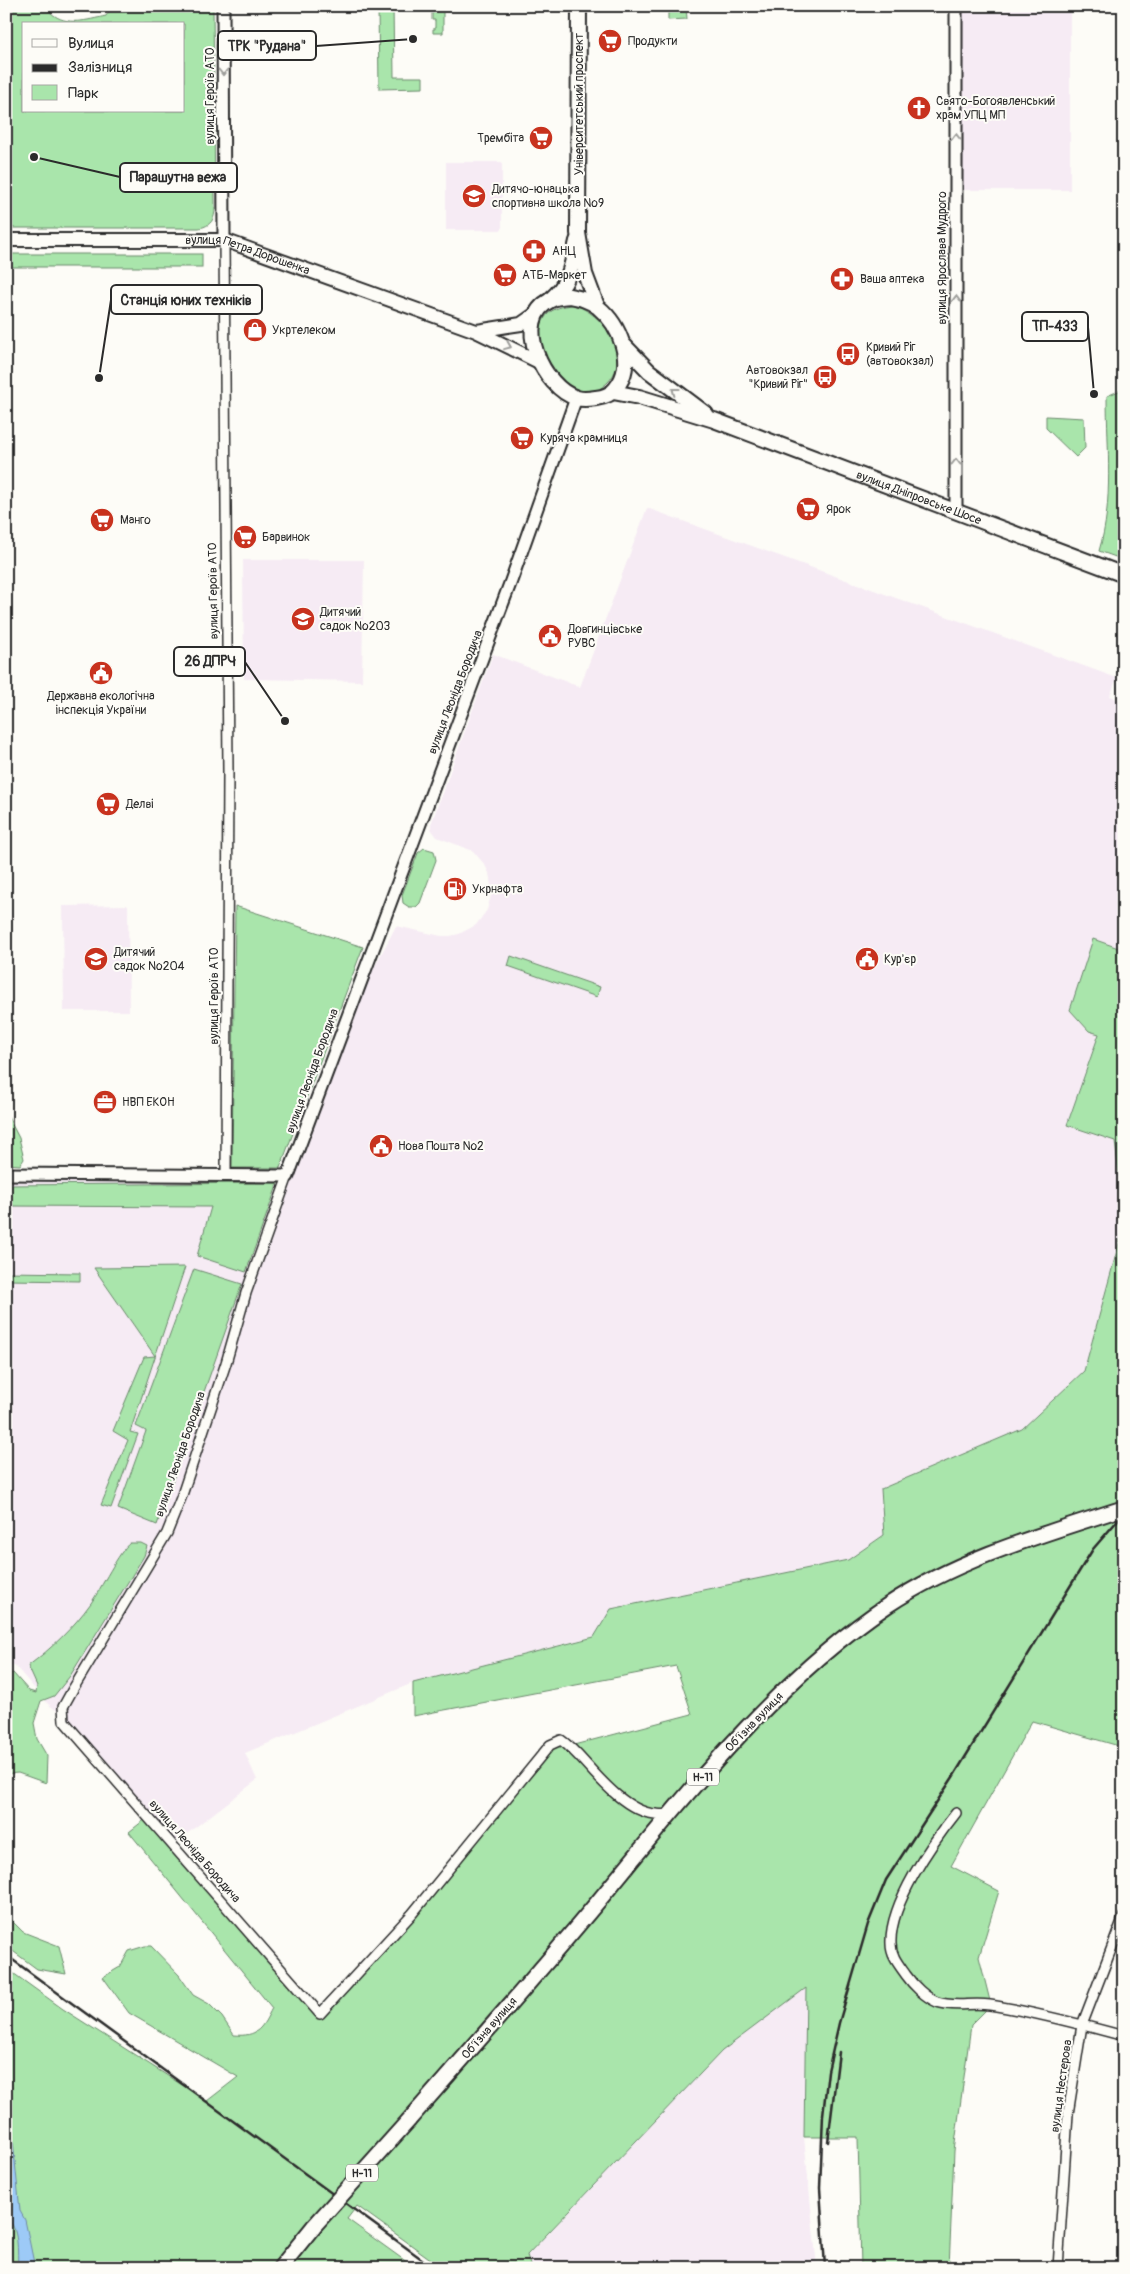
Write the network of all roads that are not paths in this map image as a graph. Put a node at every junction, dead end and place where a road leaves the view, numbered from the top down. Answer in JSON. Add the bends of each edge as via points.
{"nodes":[{"id":1,"x":223,"y":6,"type":"edge"},
{"id":2,"x":578,"y":6,"type":"edge"},
{"id":3,"x":956,"y":6,"type":"edge"},
{"id":4,"x":578,"y":232,"type":"junction"},
{"id":5,"x":6,"y":240,"type":"edge"},
{"id":6,"x":224,"y":240,"type":"junction"},
{"id":7,"x":550,"y":300,"type":"junction"},
{"id":8,"x":597,"y":306,"type":"junction"},
{"id":9,"x":538,"y":312,"type":"junction"},
{"id":10,"x":476,"y":331,"type":"junction"},
{"id":11,"x":623,"y":344,"type":"junction"},
{"id":12,"x":538,"y":362,"type":"junction"},
{"id":13,"x":613,"y":392,"type":"junction"},
{"id":14,"x":576,"y":398,"type":"junction"},
{"id":15,"x":714,"y":420,"type":"junction"},
{"id":16,"x":956,"y":511,"type":"junction"},
{"id":17,"x":1124,"y":575,"type":"edge"},
{"id":18,"x":6,"y":1174,"type":"edge"},
{"id":19,"x":226,"y":1176,"type":"junction"},
{"id":20,"x":288,"y":1176,"type":"junction"},
{"id":21,"x":1124,"y":1508,"type":"edge"},
{"id":22,"x":956,"y":1812,"type":"dead end"},
{"id":23,"x":671,"y":1814,"type":"junction"},
{"id":24,"x":1124,"y":1916,"type":"edge"},
{"id":25,"x":1082,"y":2025,"type":"junction"},
{"id":26,"x":1124,"y":2036,"type":"edge"},
{"id":27,"x":280,"y":2268,"type":"edge"},
{"id":28,"x":1058,"y":2268,"type":"edge"}],
"edges":[{"from":1,"to":6,"type":"street","name":"вулиця Героїв АТО","one_way":true},
{"from":2,"to":4,"type":"main road","name":"Університетський проспект"},
{"from":16,"to":3,"type":"street","name":"вулиця Ярослава Мудрого","one_way":true},
{"from":4,"to":7,"type":"main road","via":[[569,278]]},
{"from":4,"to":8,"type":"main road","via":[[585,274]]},
{"from":5,"to":6,"type":"main road","name":"вулиця Петра Дорошенка"},
{"from":6,"to":10,"type":"main road","name":"вулиця Петра Дорошенка"},
{"from":6,"to":19,"type":"street","name":"вулиця Героїв АТО","via":[[228,772]]},
{"from":7,"to":8,"type":"main road","via":[[570,296]]},
{"from":7,"to":9,"type":"main road"},
{"from":8,"to":11,"type":"main road"},
{"from":9,"to":10,"type":"main road","via":[[512,327]]},
{"from":9,"to":12,"type":"main road","via":[[533,335]]},
{"from":10,"to":12,"type":"main road","name":"вулиця Петра Дорошенка","one_way":true},
{"from":11,"to":13,"type":"main road","via":[[626,368]]},
{"from":15,"to":11,"type":"main road","one_way":true,"via":[[649,370]]},
{"from":12,"to":14,"type":"main road","via":[[560,388]]},
{"from":13,"to":14,"type":"main road","via":[[600,397]]},
{"from":13,"to":15,"type":"main road"},
{"from":14,"to":20,"type":"street","name":"вулиця Леоніда Бородича","via":[[512,581]]},
{"from":15,"to":16,"type":"main road","name":"вулиця Дніпровське Шосе"},
{"from":16,"to":17,"type":"main road","name":"вулиця Дніпровське Шосе"},
{"from":18,"to":19,"type":"street"},
{"from":19,"to":20,"type":"street"},
{"from":20,"to":23,"type":"street","name":"вулиця Леоніда Бородича","via":[[167,1533],[73,1689],[64,1707],[64,1721],[320,2014],[412,1914],[550,1745],[561,1740],[570,1746],[608,1785],[642,1811]]},
{"from":21,"to":23,"type":"main road","name":"Обʼїзна вулиця","number":"Н-11","via":[[962,1564],[887,1606],[811,1664],[732,1744]]},
{"from":22,"to":25,"type":"street","via":[[915,1872],[898,1909],[891,1946],[895,1960],[917,1987],[937,2001],[953,2005],[991,2005]]},
{"from":23,"to":27,"type":"main road","name":"Обʼїзна вулиця","number":"Н-11","bridge":true,"via":[[568,1938]]},
{"from":24,"to":25,"type":"street","name":"вулиця Нестерова"},
{"from":25,"to":26,"type":"street"},
{"from":25,"to":28,"type":"street","name":"вулиця Нестерова","via":[[1068,2114]]}]}
